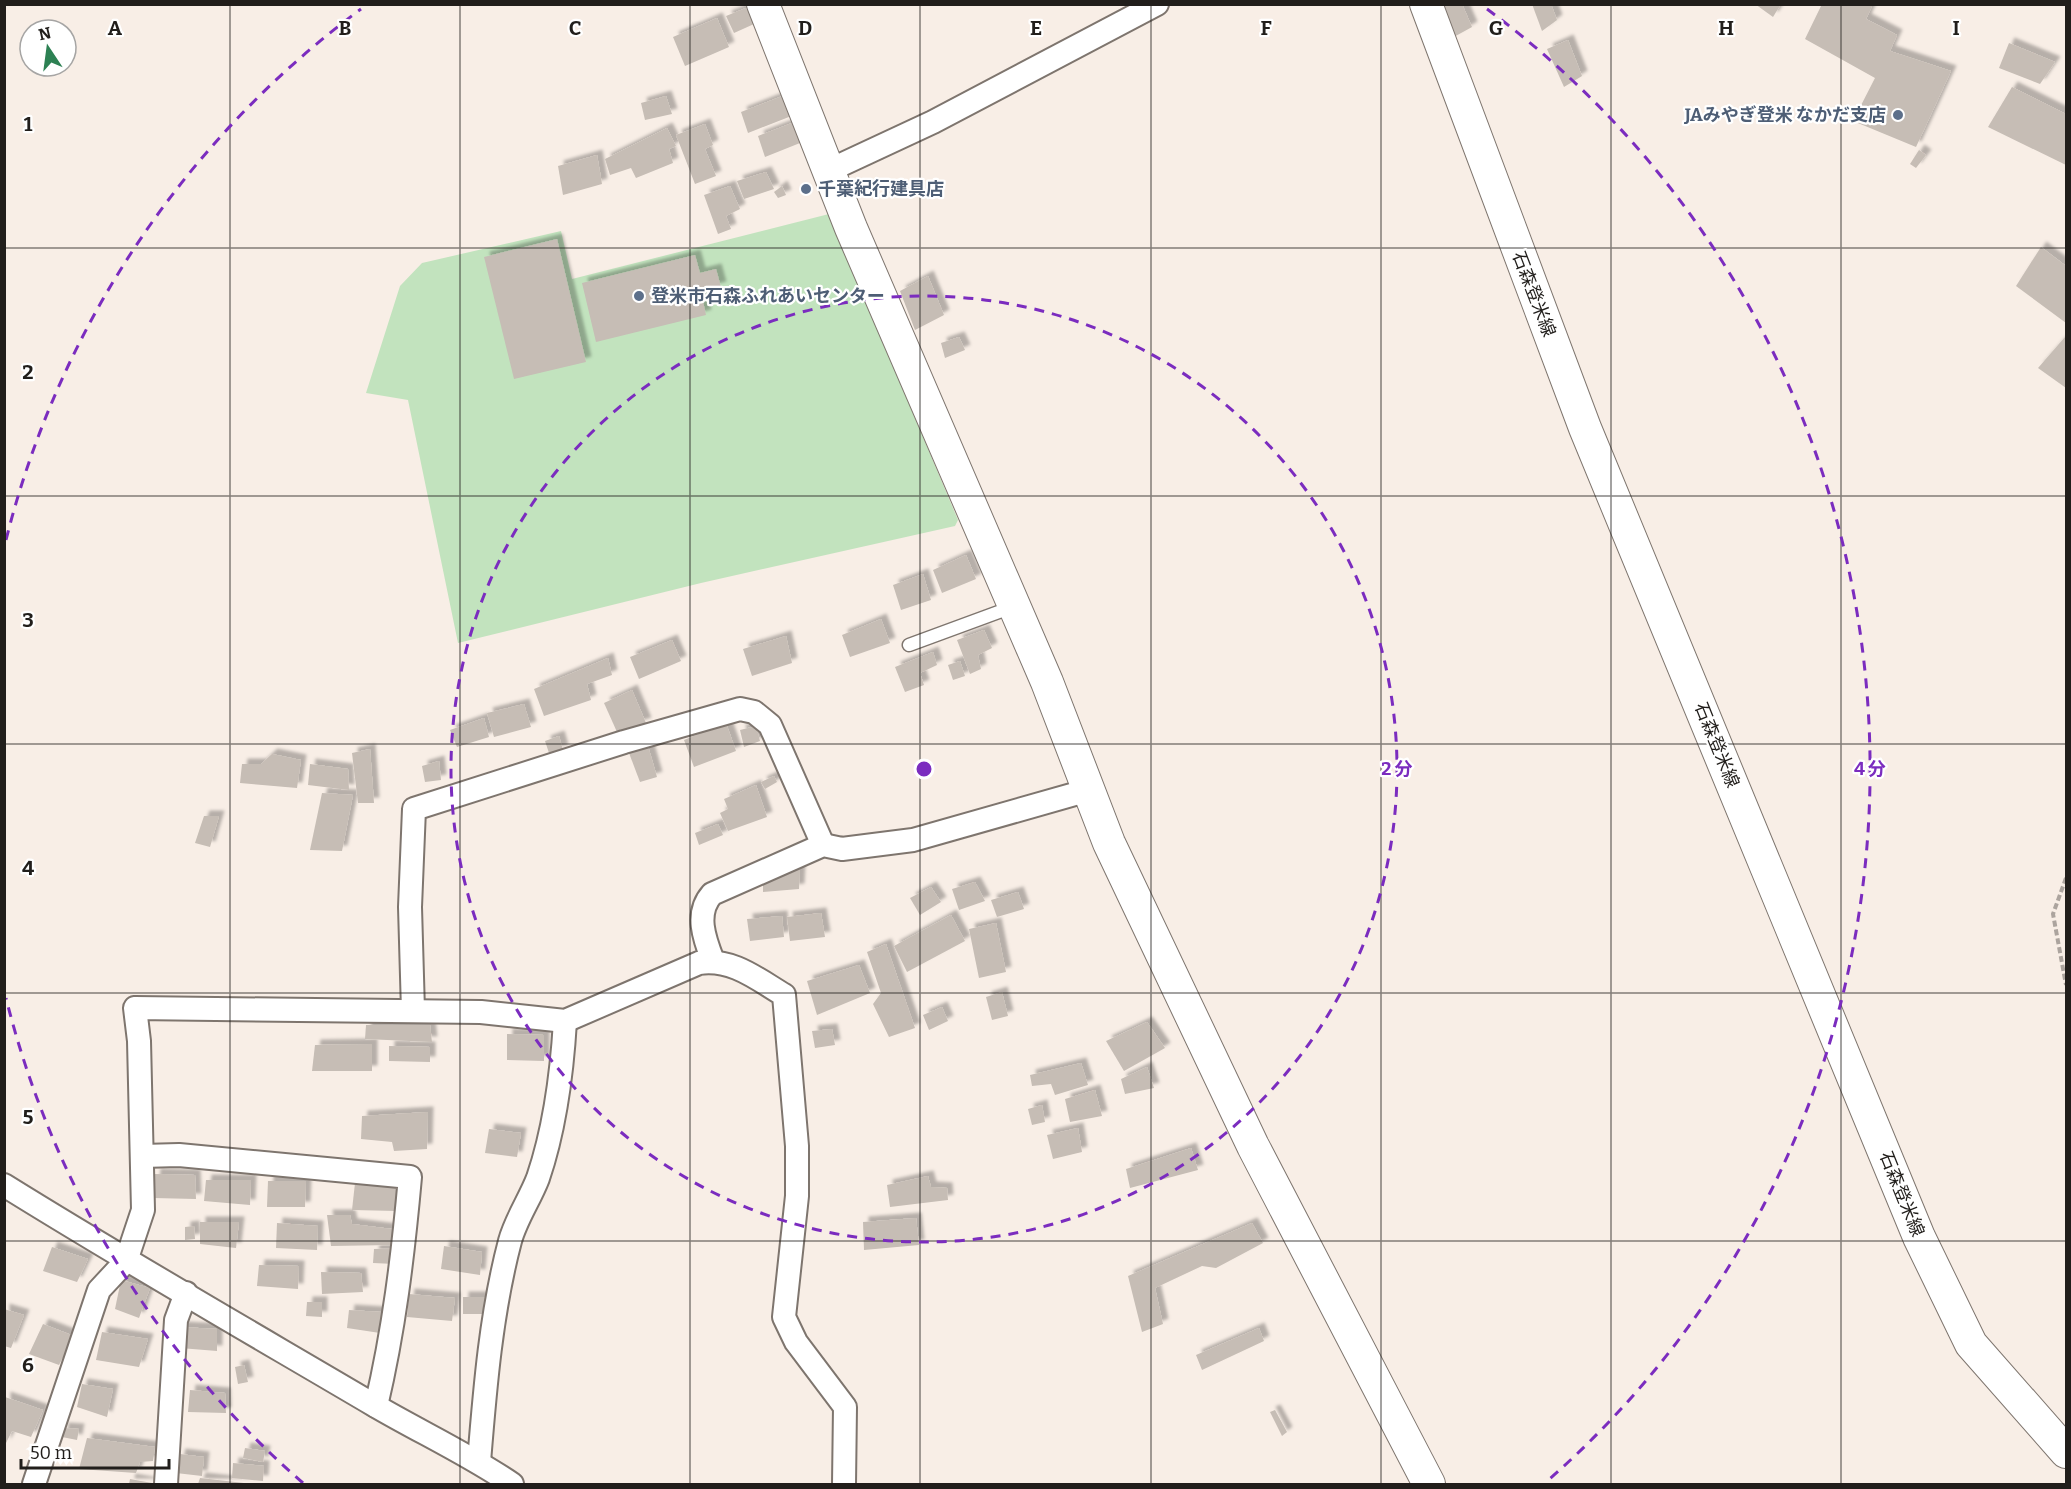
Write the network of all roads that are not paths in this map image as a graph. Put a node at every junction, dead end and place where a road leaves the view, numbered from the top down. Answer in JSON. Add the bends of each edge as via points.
{"nodes":[{"id":1,"x":763,"y":4,"type":"edge"},
{"id":2,"x":1157,"y":4,"type":"edge"},
{"id":3,"x":1426,"y":4,"type":"edge"},
{"id":4,"x":830,"y":170,"type":"junction"},
{"id":5,"x":1016,"y":606,"type":"junction"},
{"id":6,"x":909,"y":645,"type":"dead end"},
{"id":7,"x":1089,"y":790,"type":"junction"},
{"id":8,"x":823,"y":845,"type":"junction"},
{"id":9,"x":713,"y":961,"type":"junction"},
{"id":10,"x":413,"y":1011,"type":"junction"},
{"id":11,"x":565,"y":1021,"type":"junction"},
{"id":12,"x":142,"y":1156,"type":"junction"},
{"id":13,"x":4,"y":1185,"type":"edge"},
{"id":14,"x":126,"y":1261,"type":"junction"},
{"id":15,"x":186,"y":1293,"type":"junction"},
{"id":16,"x":376,"y":1406,"type":"junction"},
{"id":17,"x":2067,"y":1452,"type":"edge"},
{"id":18,"x":479,"y":1462,"type":"junction"},
{"id":19,"x":34,"y":1485,"type":"edge"},
{"id":20,"x":166,"y":1485,"type":"edge"},
{"id":21,"x":512,"y":1485,"type":"edge"},
{"id":22,"x":843,"y":1485,"type":"edge"},
{"id":23,"x":1429,"y":1485,"type":"edge"}],
"edges":[{"from":1,"to":4,"type":"street"},
{"from":2,"to":4,"type":"street","via":[[923,127]]},
{"from":3,"to":17,"type":"street","name":"石森登米線","via":[[1585,428],[1927,1255],[1971,1344]]},
{"from":4,"to":5,"type":"street"},
{"from":5,"to":6,"type":"lane"},
{"from":5,"to":7,"type":"street"},
{"from":7,"to":8,"type":"street","via":[[913,840],[842,849]]},
{"from":7,"to":23,"type":"street","via":[[1150,932],[1253,1146]]},
{"from":8,"to":9,"type":"street","via":[[712,894],[703,904],[701,915]]},
{"from":8,"to":10,"type":"street","via":[[771,725],[754,712],[740,709],[414,809],[410,907]]},
{"from":9,"to":11,"type":"street","via":[[699,963]]},
{"from":9,"to":22,"type":"street","via":[[740,968],[784,995],[797,1146],[797,1196],[784,1317],[796,1342],[845,1407]]},
{"from":10,"to":11,"type":"street","via":[[481,1012]]},
{"from":10,"to":12,"type":"street","via":[[135,1008]]},
{"from":11,"to":18,"type":"street","via":[[562,1066],[548,1137],[538,1178],[511,1238],[497,1305]]},
{"from":12,"to":14,"type":"street","via":[[143,1210]]},
{"from":12,"to":16,"type":"street","via":[[179,1155],[410,1177],[401,1282]]},
{"from":13,"to":14,"type":"street"},
{"from":14,"to":15,"type":"street"},
{"from":14,"to":19,"type":"street","via":[[99,1290]]},
{"from":15,"to":16,"type":"street"},
{"from":15,"to":20,"type":"street","via":[[176,1320]]},
{"from":16,"to":18,"type":"street"},
{"from":18,"to":21,"type":"street"}]}
